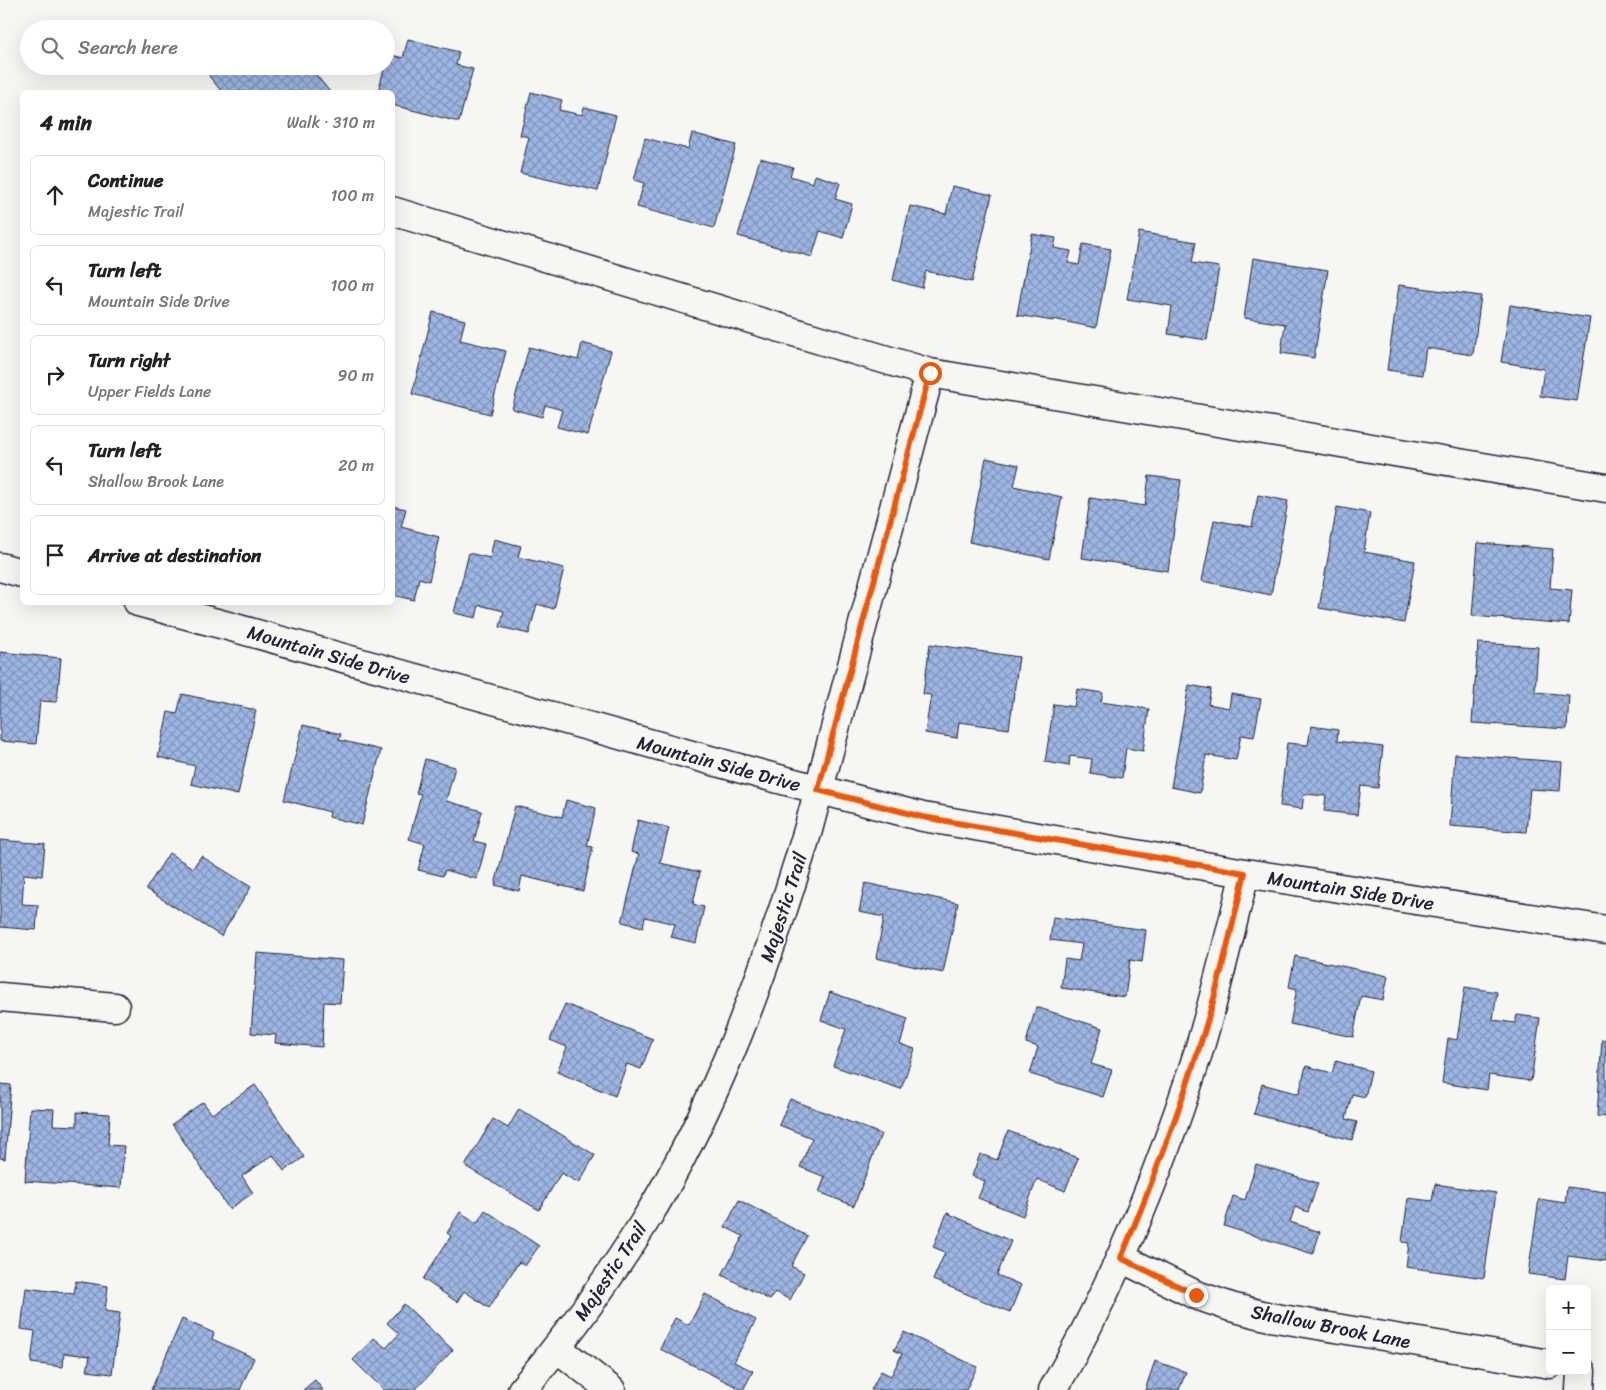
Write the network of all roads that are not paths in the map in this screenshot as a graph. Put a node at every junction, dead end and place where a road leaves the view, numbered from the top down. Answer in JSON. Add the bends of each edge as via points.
{"nodes":[{"id":1,"x":395,"y":212,"type":"edge"},
{"id":2,"x":930,"y":373,"type":"junction"},
{"id":3,"x":1606,"y":488,"type":"edge"},
{"id":4,"x":0,"y":567,"type":"edge"},
{"id":5,"x":20,"y":572,"type":"edge"},
{"id":6,"x":149,"y":605,"type":"edge"},
{"id":7,"x":818,"y":790,"type":"junction"},
{"id":8,"x":1245,"y":873,"type":"junction"},
{"id":9,"x":1606,"y":930,"type":"edge"},
{"id":10,"x":0,"y":997,"type":"edge"},
{"id":11,"x":114,"y":1007,"type":"dead end"},
{"id":12,"x":1121,"y":1258,"type":"junction"},
{"id":13,"x":557,"y":1348,"type":"junction"},
{"id":14,"x":1546,"y":1363,"type":"edge"},
{"id":15,"x":1581,"y":1375,"type":"edge"},
{"id":16,"x":522,"y":1390,"type":"edge"},
{"id":17,"x":611,"y":1390,"type":"edge"},
{"id":18,"x":1053,"y":1390,"type":"edge"},
{"id":19,"x":1580,"y":1390,"type":"edge"}],
"edges":[{"from":1,"to":2,"type":"street"},
{"from":2,"to":3,"type":"street"},
{"from":2,"to":7,"type":"street","name":"Majestic Trail"},
{"from":4,"to":5,"type":"street"},
{"from":6,"to":7,"type":"street","name":"Mountain Side Drive"},
{"from":7,"to":8,"type":"street","name":"Mountain Side Drive","via":[[931,818]]},
{"from":7,"to":13,"type":"street","name":"Majestic Trail","via":[[787,900],[764,966],[705,1108],[643,1224]]},
{"from":8,"to":9,"type":"street","name":"Mountain Side Drive"},
{"from":8,"to":12,"type":"street","via":[[1198,1053],[1146,1199]]},
{"from":10,"to":11,"type":"street"},
{"from":12,"to":14,"type":"street","name":"Shallow Brook Lane","via":[[1196,1295],[1270,1317]]},
{"from":12,"to":18,"type":"street"},
{"from":13,"to":16,"type":"street","name":"Majestic Trail"},
{"from":13,"to":17,"type":"street"},
{"from":15,"to":19,"type":"street"}]}
